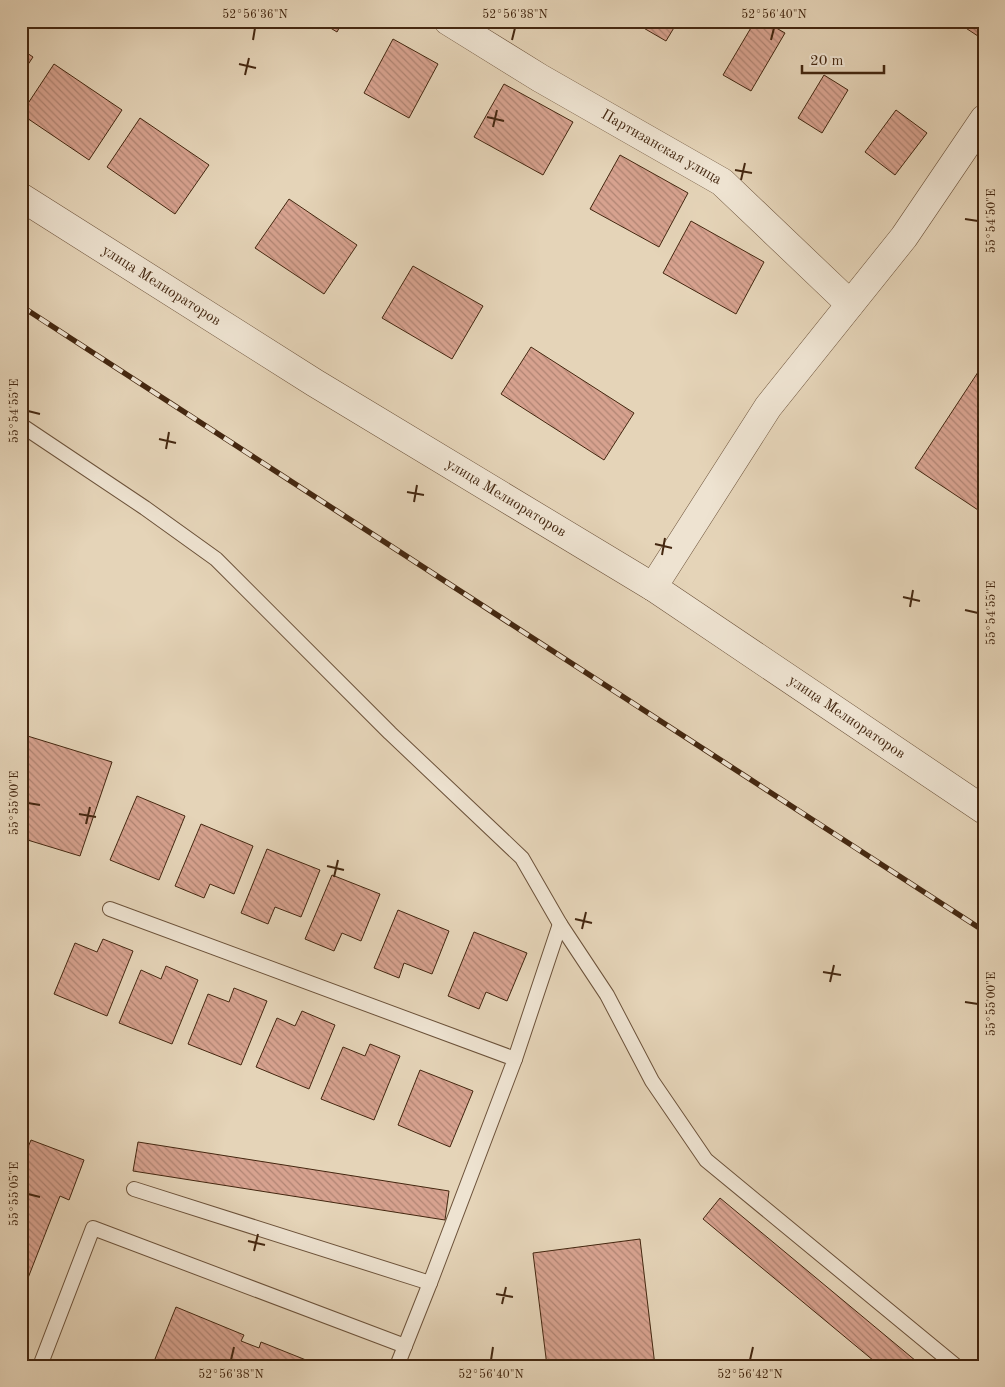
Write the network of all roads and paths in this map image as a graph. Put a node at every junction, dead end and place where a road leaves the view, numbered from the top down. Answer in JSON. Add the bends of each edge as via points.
{"nodes":[{"id":1,"x":448,"y":21,"type":"edge"},
{"id":2,"x":984,"y":119,"type":"edge"},
{"id":3,"x":21,"y":197,"type":"edge"},
{"id":4,"x":850,"y":304,"type":"junction"},
{"id":5,"x":21,"y":424,"type":"edge"},
{"id":6,"x":653,"y":586,"type":"junction"},
{"id":7,"x":984,"y":810,"type":"edge"},
{"id":8,"x":110,"y":909,"type":"dead end"},
{"id":9,"x":560,"y":924,"type":"junction"},
{"id":10,"x":515,"y":1059,"type":"junction"},
{"id":11,"x":134,"y":1189,"type":"dead end"},
{"id":12,"x":430,"y":1283,"type":"junction"},
{"id":13,"x":405,"y":1346,"type":"junction"},
{"id":14,"x":40,"y":1366,"type":"edge"},
{"id":15,"x":397,"y":1366,"type":"edge"},
{"id":16,"x":956,"y":1366,"type":"edge"}],
"edges":[{"from":1,"to":4,"type":"street","name":"Партизанская улица","via":[[540,78],[722,182]]},
{"from":2,"to":4,"type":"street","via":[[904,237]]},
{"from":3,"to":6,"type":"street","name":"улица Мелиораторов","via":[[315,383]]},
{"from":4,"to":6,"type":"street","via":[[768,407]]},
{"from":5,"to":9,"type":"lane","via":[[216,559],[383,727],[522,858]]},
{"from":6,"to":7,"type":"street","name":"улица Мелиораторов"},
{"from":8,"to":10,"type":"lane"},
{"from":9,"to":10,"type":"lane"},
{"from":9,"to":16,"type":"lane","via":[[607,995],[652,1080],[706,1160]]},
{"from":10,"to":12,"type":"lane"},
{"from":11,"to":12,"type":"lane"},
{"from":12,"to":13,"type":"lane"},
{"from":13,"to":14,"type":"lane","via":[[93,1228]]},
{"from":13,"to":15,"type":"lane"}]}
